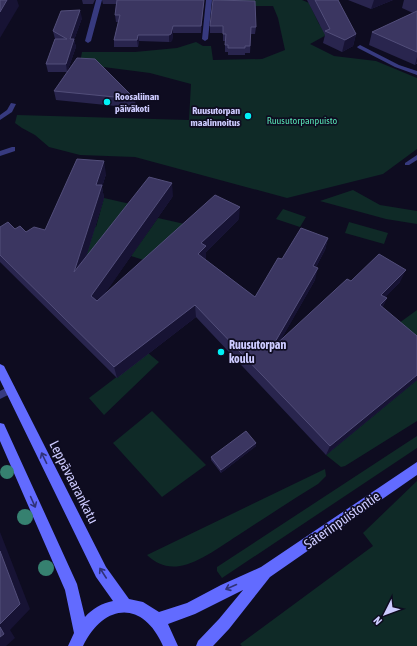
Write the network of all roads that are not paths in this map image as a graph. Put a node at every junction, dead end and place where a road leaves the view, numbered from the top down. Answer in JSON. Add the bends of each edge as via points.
{"nodes":[{"id":1,"x":99,"y":0,"type":"edge"},
{"id":2,"x":209,"y":0,"type":"edge"},
{"id":3,"x":205,"y":39,"type":"dead end"},
{"id":4,"x":88,"y":41,"type":"dead end"},
{"id":5,"x":360,"y":47,"type":"dead end"},
{"id":6,"x":417,"y":73,"type":"edge"},
{"id":7,"x":13,"y":104,"type":"dead end"},
{"id":8,"x":0,"y":118,"type":"edge"},
{"id":9,"x":12,"y":149,"type":"dead end"},
{"id":10,"x":0,"y":154,"type":"edge"},
{"id":11,"x":417,"y":156,"type":"edge"},
{"id":12,"x":407,"y":164,"type":"dead end"},
{"id":13,"x":0,"y":369,"type":"edge"},
{"id":14,"x":6,"y":392,"type":"edge"},
{"id":15,"x":0,"y":428,"type":"edge"},
{"id":16,"x":417,"y":468,"type":"edge"},
{"id":17,"x":266,"y":572,"type":"junction"},
{"id":18,"x":125,"y":605,"type":"junction"},
{"id":19,"x":158,"y":620,"type":"junction"},
{"id":20,"x":81,"y":633,"type":"junction"},
{"id":21,"x":75,"y":646,"type":"edge"},
{"id":22,"x":171,"y":646,"type":"edge"},
{"id":23,"x":203,"y":646,"type":"edge"}],
"edges":[{"from":1,"to":4,"type":"street"},
{"from":2,"to":3,"type":"street"},
{"from":5,"to":6,"type":"street"},
{"from":7,"to":8,"type":"street","via":[[10,111]]},
{"from":9,"to":10,"type":"street"},
{"from":11,"to":12,"type":"lane"},
{"from":13,"to":14,"type":"main road","name":"Leppävaarankatu"},
{"from":18,"to":14,"type":"main road","name":"Leppävaarankatu","one_way":true,"via":[[101,572]]},
{"from":15,"to":20,"type":"main road","one_way":true,"via":[[72,589]]},
{"from":16,"to":17,"type":"main road","name":"Säterinpuistontie"},
{"from":17,"to":19,"type":"main road","name":"Säterinpuistontie","one_way":true,"via":[[190,609]]},
{"from":17,"to":23,"type":"main road","name":"Säterinpuistontie"},
{"from":18,"to":19,"type":"main road","via":[[149,612]]},
{"from":18,"to":20,"type":"main road","via":[[102,612]]},
{"from":19,"to":22,"type":"main road","via":[[168,634]]},
{"from":20,"to":21,"type":"main road"}]}
